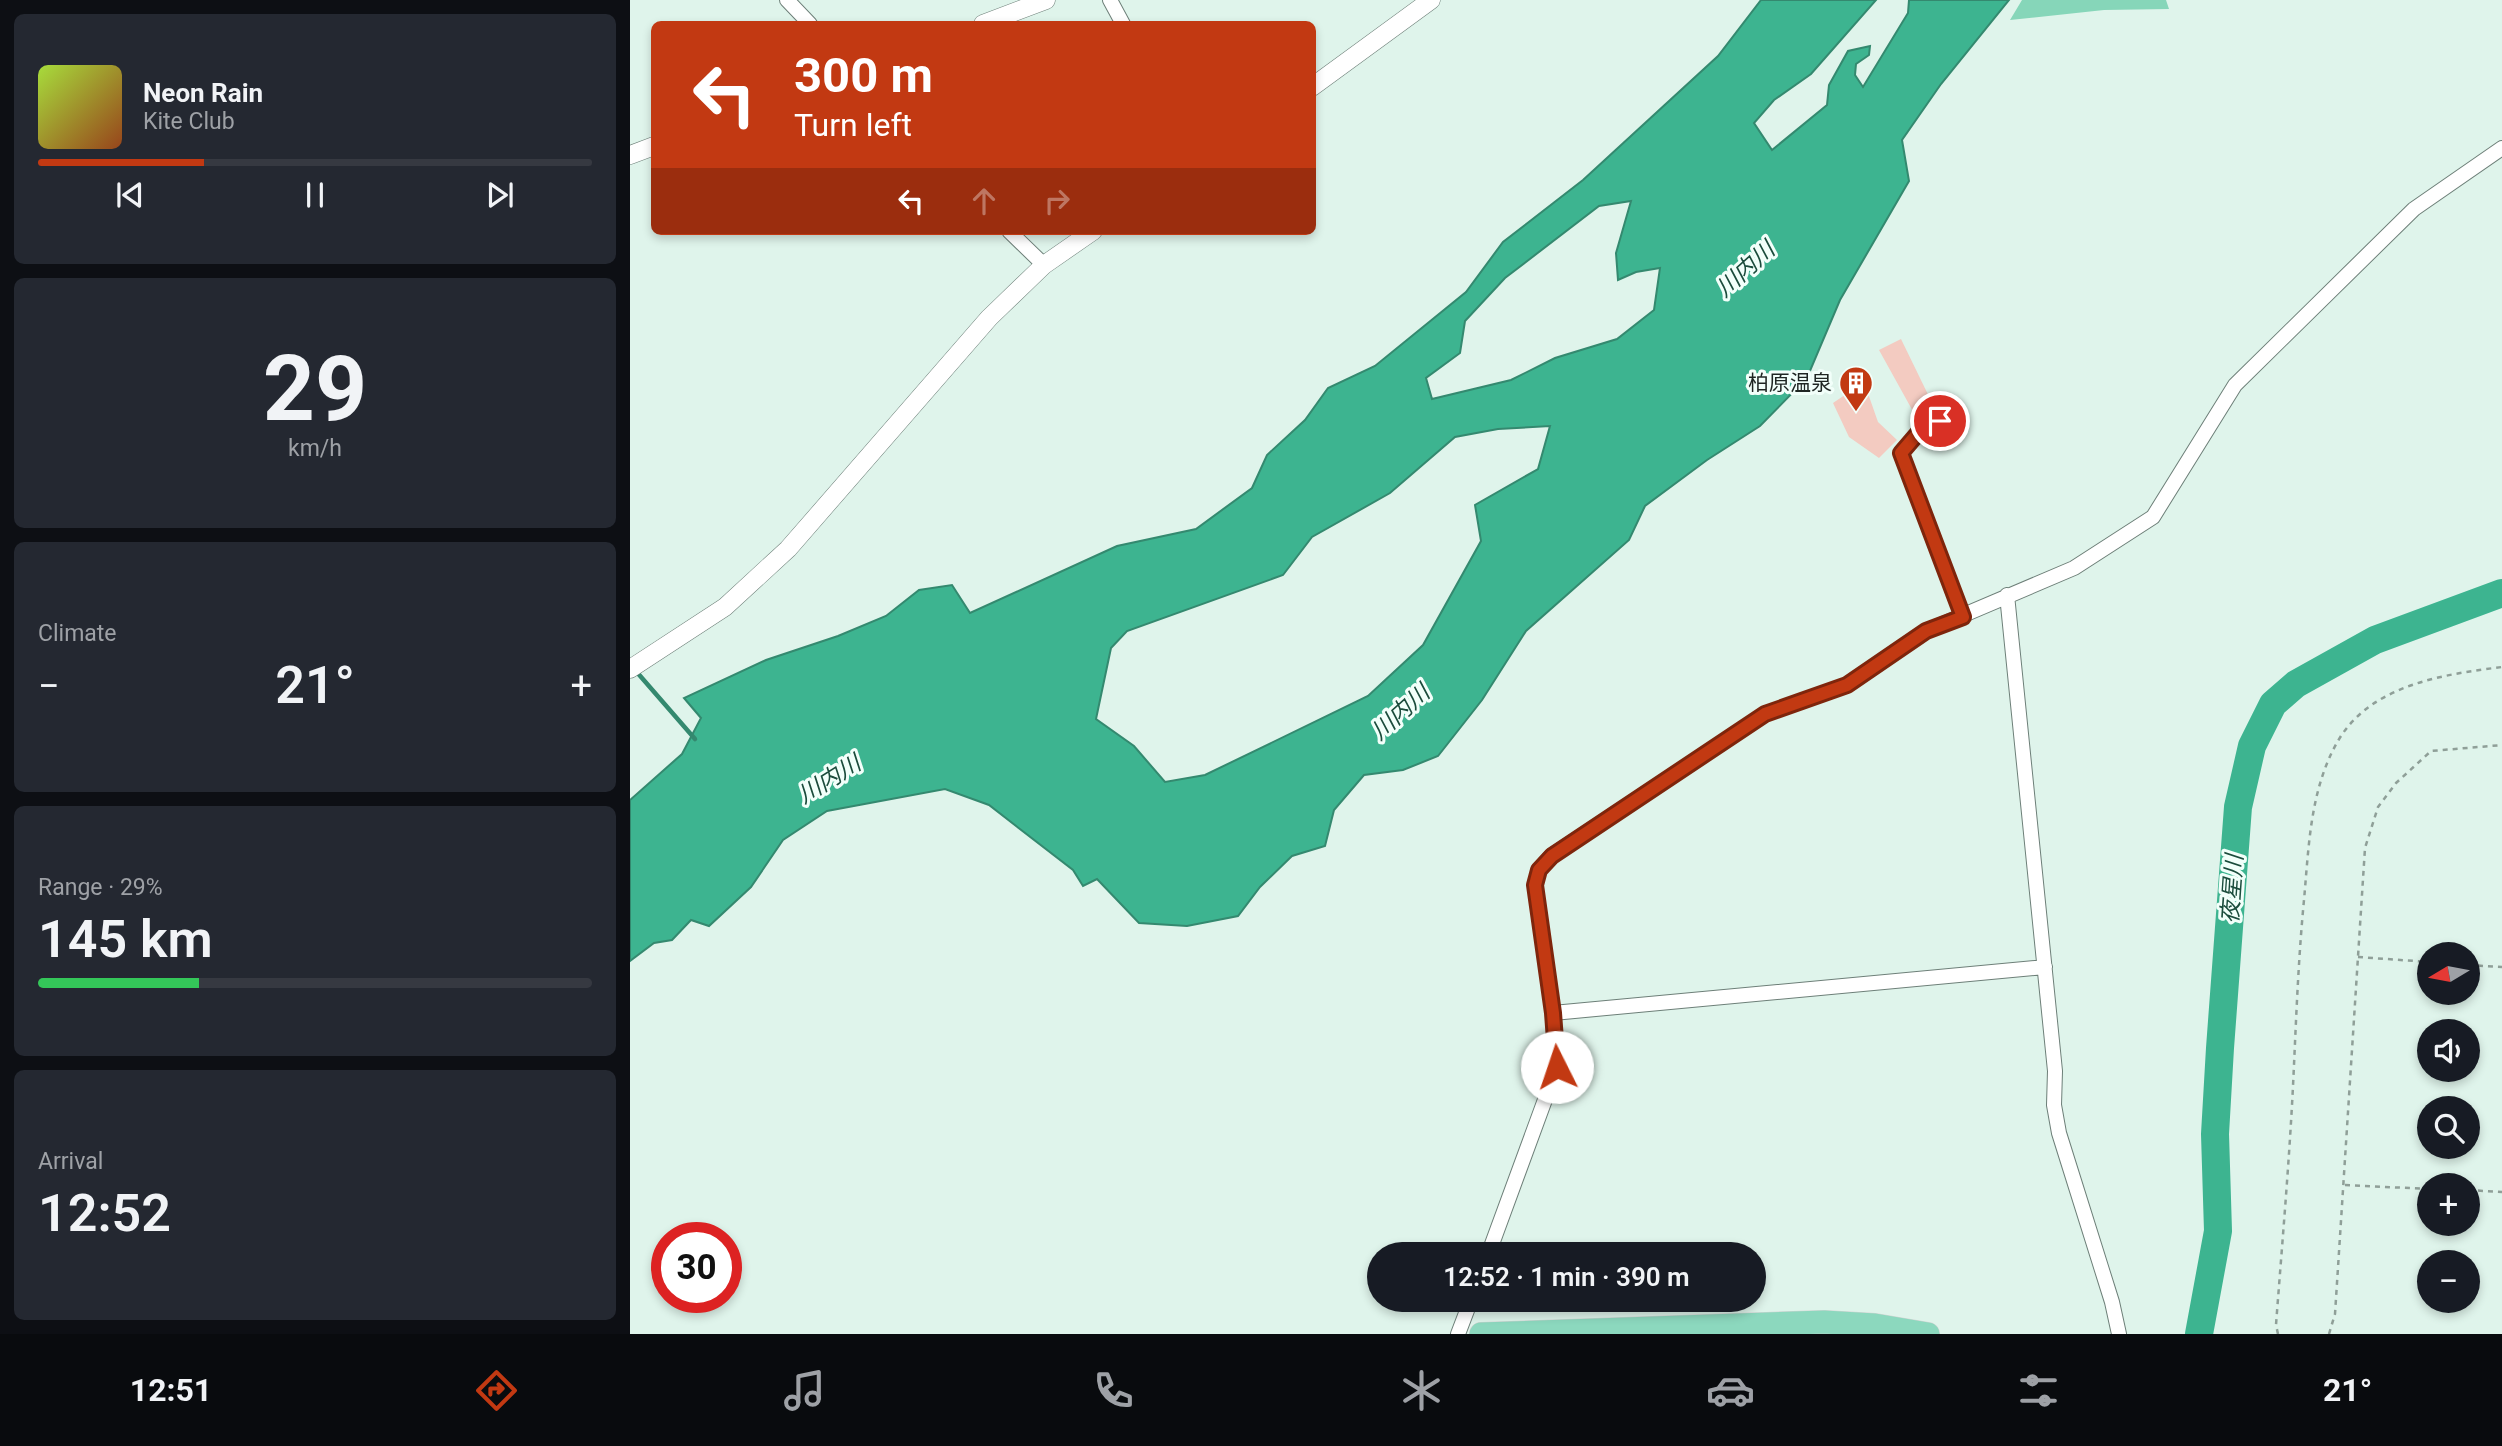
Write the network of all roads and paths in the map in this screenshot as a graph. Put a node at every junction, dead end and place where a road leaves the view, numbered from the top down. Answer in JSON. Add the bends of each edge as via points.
{"nodes":[{"id":1,"x":786,"y":0,"type":"edge"},
{"id":2,"x":1046,"y":0,"type":"edge"},
{"id":3,"x":1110,"y":0,"type":"edge"},
{"id":4,"x":1431,"y":0,"type":"edge"},
{"id":5,"x":807,"y":21,"type":"edge"},
{"id":6,"x":991,"y":21,"type":"edge"},
{"id":7,"x":1121,"y":21,"type":"edge"},
{"id":8,"x":1316,"y":84,"type":"edge"},
{"id":9,"x":651,"y":147,"type":"edge"},
{"id":10,"x":2502,"y":148,"type":"edge"},
{"id":11,"x":630,"y":155,"type":"edge"},
{"id":12,"x":1013,"y":235,"type":"edge"},
{"id":13,"x":1087,"y":235,"type":"edge"},
{"id":14,"x":1044,"y":265,"type":"junction"},
{"id":15,"x":1955,"y":416,"type":"dead end"},
{"id":16,"x":2007,"y":595,"type":"junction"},
{"id":17,"x":1963,"y":617,"type":"junction"},
{"id":18,"x":2502,"y":667,"type":"edge"},
{"id":19,"x":630,"y":669,"type":"edge"},
{"id":20,"x":2502,"y":745,"type":"edge"},
{"id":21,"x":2358,"y":957,"type":"junction"},
{"id":22,"x":2417,"y":961,"type":"edge"},
{"id":23,"x":2480,"y":966,"type":"edge"},
{"id":24,"x":2045,"y":967,"type":"junction"},
{"id":25,"x":2502,"y":967,"type":"edge"},
{"id":26,"x":1553,"y":1013,"type":"junction"},
{"id":27,"x":2345,"y":1185,"type":"junction"},
{"id":28,"x":2417,"y":1188,"type":"edge"},
{"id":29,"x":2480,"y":1191,"type":"edge"},
{"id":30,"x":2502,"y":1192,"type":"edge"},
{"id":31,"x":1493,"y":1242,"type":"edge"},
{"id":32,"x":1466,"y":1312,"type":"edge"},
{"id":33,"x":1458,"y":1334,"type":"edge"},
{"id":34,"x":1481,"y":1334,"type":"edge"},
{"id":35,"x":1928,"y":1334,"type":"edge"},
{"id":36,"x":2119,"y":1334,"type":"edge"},
{"id":37,"x":2278,"y":1334,"type":"edge"},
{"id":38,"x":2329,"y":1334,"type":"edge"}],
"edges":[{"from":1,"to":5,"type":"street"},
{"from":2,"to":6,"type":"street"},
{"from":3,"to":7,"type":"street"},
{"from":4,"to":8,"type":"street"},
{"from":9,"to":11,"type":"street"},
{"from":10,"to":16,"type":"street","via":[[2414,209],[2235,385],[2153,517],[2074,568]]},
{"from":12,"to":14,"type":"street"},
{"from":13,"to":14,"type":"street"},
{"from":14,"to":19,"type":"street","via":[[989,318],[789,549],[725,607]]},
{"from":15,"to":17,"type":"street","via":[[1925,425],[1901,453]]},
{"from":16,"to":17,"type":"street"},
{"from":16,"to":24,"type":"street"},
{"from":17,"to":26,"type":"street","via":[[1926,631],[1847,685],[1765,714],[1552,856],[1539,870],[1535,885]]},
{"from":18,"to":37,"type":"path","via":[[2450,673],[2394,692],[2357,719],[2327,766],[2311,815]]},
{"from":20,"to":21,"type":"path","via":[[2431,751],[2378,807],[2365,848]]},
{"from":21,"to":22,"type":"path"},
{"from":21,"to":27,"type":"path"},
{"from":23,"to":25,"type":"path"},
{"from":24,"to":26,"type":"street"},
{"from":24,"to":36,"type":"street","via":[[2059,1133]]},
{"from":26,"to":31,"type":"street","via":[[1557,1067]]},
{"from":27,"to":28,"type":"path"},
{"from":27,"to":38,"type":"path","via":[[2335,1314]]},
{"from":29,"to":30,"type":"path"},
{"from":32,"to":33,"type":"street"},
{"from":34,"to":35,"type":"highway","via":[[1824,1322]]}]}
